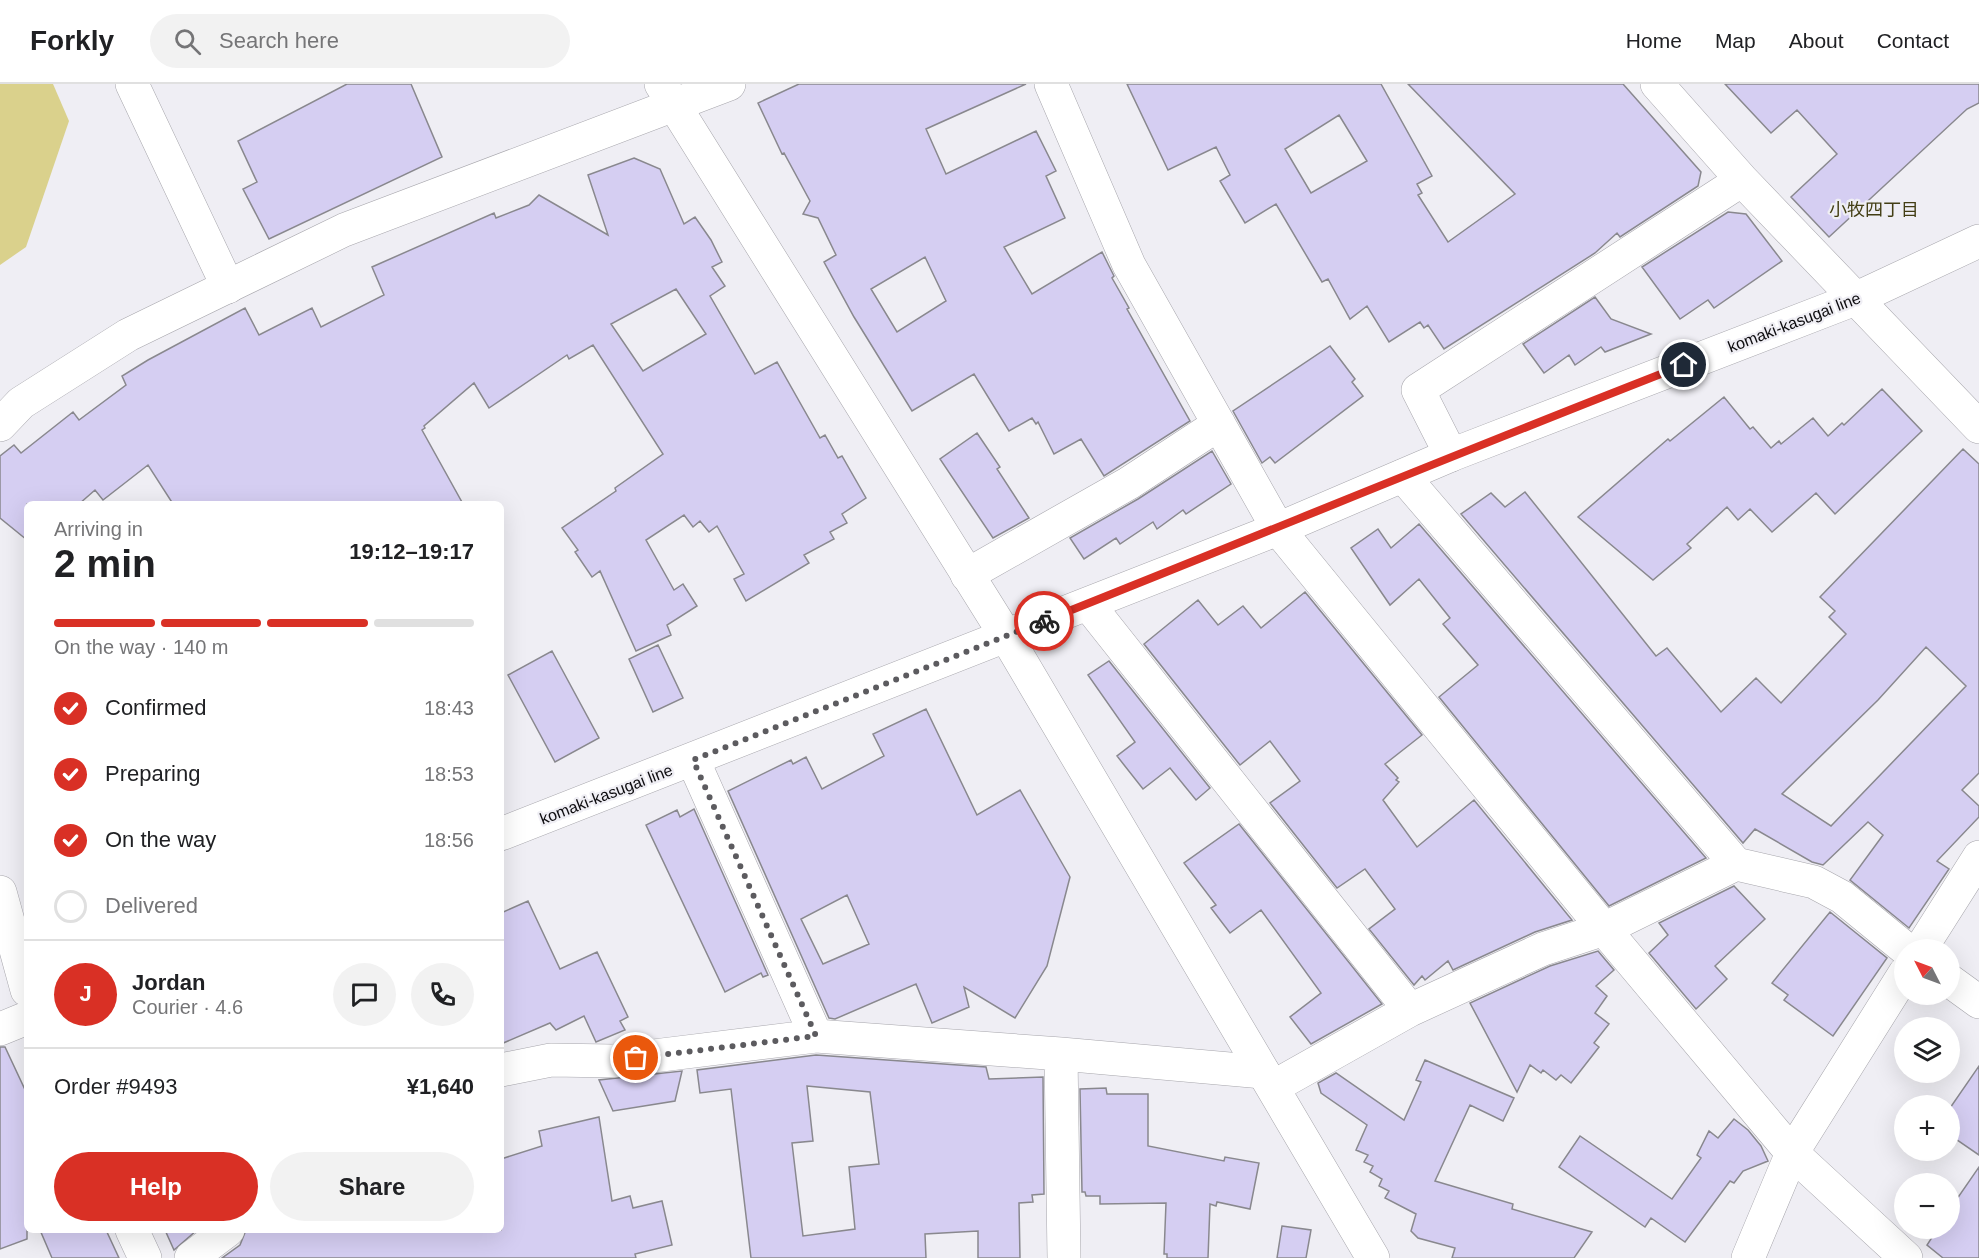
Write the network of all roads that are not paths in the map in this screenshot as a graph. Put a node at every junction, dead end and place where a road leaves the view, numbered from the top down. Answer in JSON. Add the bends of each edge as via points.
{"nodes":[{"id":1,"x":132,"y":84,"type":"edge"},
{"id":2,"x":729,"y":84,"type":"edge"},
{"id":3,"x":1051,"y":84,"type":"edge"},
{"id":4,"x":1658,"y":84,"type":"edge"},
{"id":5,"x":667,"y":94,"type":"edge"},
{"id":6,"x":1742,"y":180,"type":"junction"},
{"id":7,"x":1979,"y":241,"type":"edge"},
{"id":8,"x":228,"y":287,"type":"junction"},
{"id":9,"x":1855,"y":299,"type":"junction"},
{"id":10,"x":7,"y":414,"type":"edge"},
{"id":11,"x":1975,"y":416,"type":"edge"},
{"id":12,"x":1219,"y":424,"type":"junction"},
{"id":13,"x":1451,"y":455,"type":"junction"},
{"id":14,"x":1403,"y":476,"type":"junction"},
{"id":15,"x":1278,"y":529,"type":"junction"},
{"id":16,"x":967,"y":575,"type":"junction"},
{"id":17,"x":1088,"y":603,"type":"junction"},
{"id":18,"x":1005,"y":636,"type":"junction"},
{"id":19,"x":693,"y":760,"type":"junction"},
{"id":20,"x":504,"y":833,"type":"edge"},
{"id":21,"x":1979,"y":857,"type":"edge"},
{"id":22,"x":1736,"y":864,"type":"junction"},
{"id":23,"x":0,"y":892,"type":"edge"},
{"id":24,"x":1604,"y":928,"type":"junction"},
{"id":25,"x":1894,"y":939,"type":"edge"},
{"id":26,"x":1927,"y":939,"type":"edge"},
{"id":27,"x":24,"y":979,"type":"edge"},
{"id":28,"x":1960,"y":988,"type":"edge"},
{"id":29,"x":1894,"y":991,"type":"edge"},
{"id":30,"x":1979,"y":1002,"type":"edge"},
{"id":31,"x":1410,"y":1010,"type":"junction"},
{"id":32,"x":24,"y":1019,"type":"edge"},
{"id":33,"x":0,"y":1029,"type":"edge"},
{"id":34,"x":816,"y":1036,"type":"junction"},
{"id":35,"x":1062,"y":1054,"type":"junction"},
{"id":36,"x":504,"y":1069,"type":"edge"},
{"id":37,"x":1268,"y":1079,"type":"junction"},
{"id":38,"x":1792,"y":1153,"type":"junction"},
{"id":39,"x":133,"y":1233,"type":"edge"},
{"id":40,"x":224,"y":1233,"type":"edge"},
{"id":41,"x":145,"y":1258,"type":"edge"},
{"id":42,"x":191,"y":1258,"type":"edge"},
{"id":43,"x":1064,"y":1258,"type":"edge"},
{"id":44,"x":1373,"y":1258,"type":"edge"},
{"id":45,"x":1748,"y":1258,"type":"edge"},
{"id":46,"x":1906,"y":1258,"type":"edge"}],
"edges":[{"from":1,"to":8,"type":"street"},
{"from":2,"to":5,"type":"street"},
{"from":3,"to":12,"type":"street","via":[[1129,265]]},
{"from":4,"to":6,"type":"street"},
{"from":5,"to":8,"type":"street","via":[[344,230]]},
{"from":5,"to":16,"type":"street"},
{"from":6,"to":9,"type":"street"},
{"from":6,"to":13,"type":"street","via":[[1418,390]]},
{"from":7,"to":9,"type":"street","name":"komaki-kasugai line"},
{"from":8,"to":10,"type":"street","via":[[128,335]]},
{"from":9,"to":11,"type":"street"},
{"from":9,"to":13,"type":"street","name":"komaki-kasugai line"},
{"from":12,"to":15,"type":"street"},
{"from":12,"to":16,"type":"street","via":[[1129,483]]},
{"from":13,"to":14,"type":"street","name":"komaki-kasugai line"},
{"from":14,"to":15,"type":"street","name":"komaki-kasugai line"},
{"from":14,"to":22,"type":"street"},
{"from":15,"to":17,"type":"street","name":"komaki-kasugai line"},
{"from":15,"to":24,"type":"street"},
{"from":16,"to":18,"type":"street"},
{"from":17,"to":18,"type":"street","name":"komaki-kasugai line"},
{"from":17,"to":31,"type":"street"},
{"from":18,"to":19,"type":"street","name":"komaki-kasugai line"},
{"from":18,"to":37,"type":"street"},
{"from":19,"to":20,"type":"street","name":"komaki-kasugai line"},
{"from":19,"to":34,"type":"street"},
{"from":21,"to":26,"type":"street"},
{"from":22,"to":24,"type":"street"},
{"from":22,"to":25,"type":"street","via":[[1814,882],[1842,897]]},
{"from":23,"to":27,"type":"street"},
{"from":24,"to":31,"type":"street","via":[[1543,949]]},
{"from":24,"to":38,"type":"street"},
{"from":28,"to":30,"type":"street"},
{"from":29,"to":38,"type":"street"},
{"from":31,"to":37,"type":"street"},
{"from":32,"to":33,"type":"street"},
{"from":34,"to":35,"type":"street"},
{"from":34,"to":36,"type":"street","via":[[613,1060],[550,1060]]},
{"from":35,"to":37,"type":"street"},
{"from":35,"to":43,"type":"street"},
{"from":37,"to":44,"type":"street"},
{"from":38,"to":45,"type":"street"},
{"from":38,"to":46,"type":"street"},
{"from":39,"to":41,"type":"street"},
{"from":40,"to":42,"type":"street"}]}
